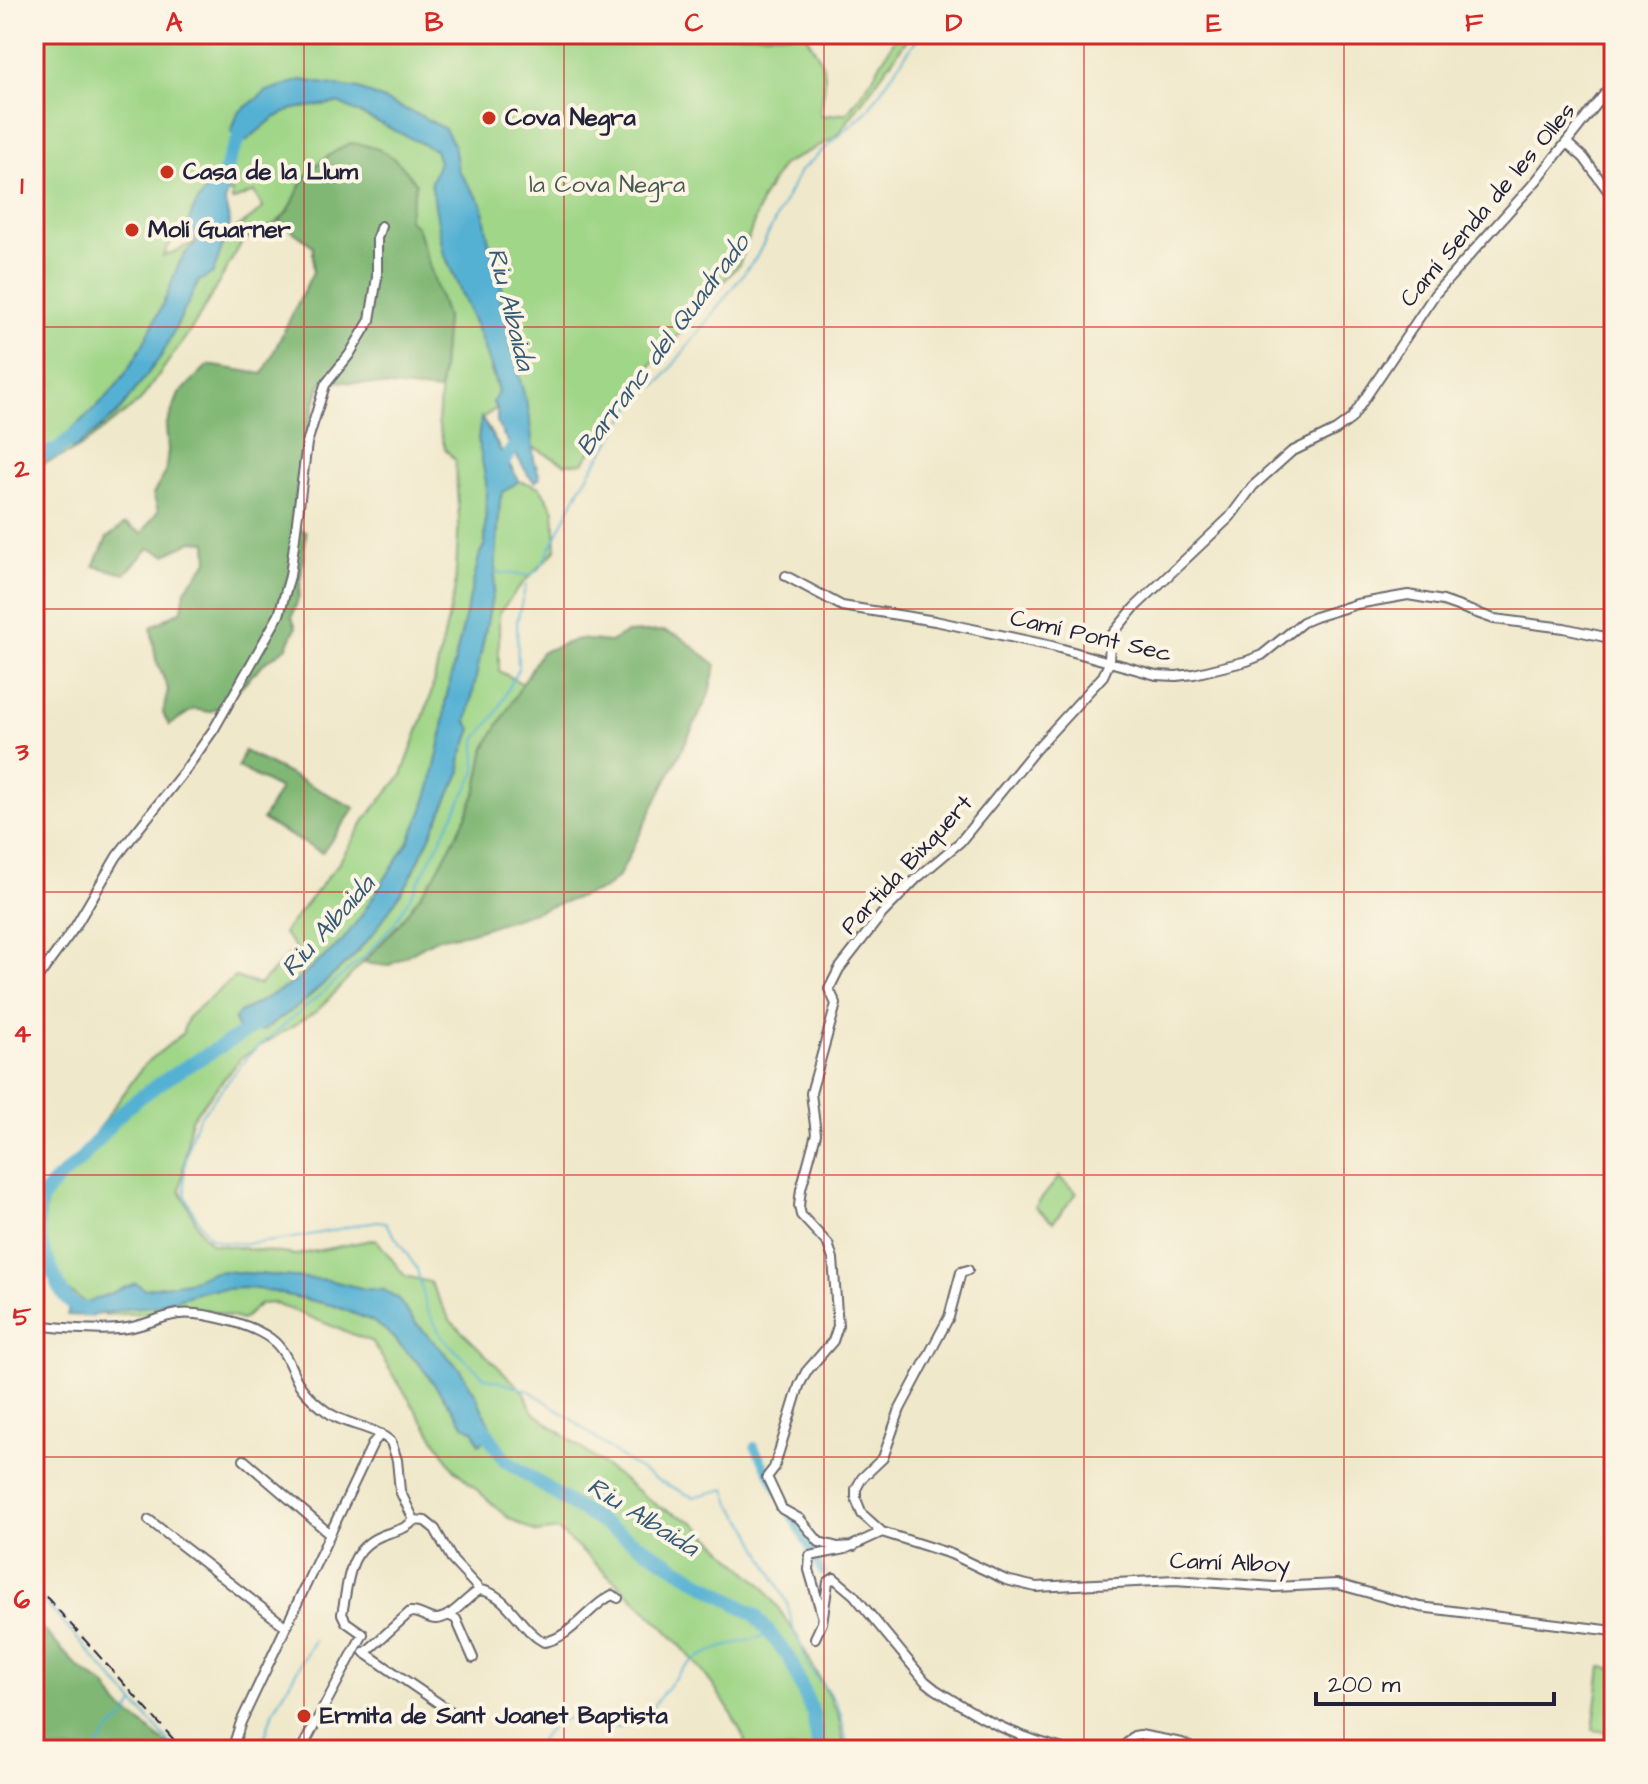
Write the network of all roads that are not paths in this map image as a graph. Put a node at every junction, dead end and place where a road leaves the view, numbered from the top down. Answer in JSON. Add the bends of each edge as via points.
{"nodes":[{"id":1,"x":1614,"y":82,"type":"edge"},
{"id":2,"x":1567,"y":143,"type":"junction"},
{"id":3,"x":1614,"y":199,"type":"edge"},
{"id":4,"x":381,"y":226,"type":"dead end"},
{"id":5,"x":786,"y":576,"type":"dead end"},
{"id":6,"x":1614,"y":639,"type":"edge"},
{"id":7,"x":1109,"y":663,"type":"junction"},
{"id":8,"x":34,"y":983,"type":"edge"},
{"id":9,"x":968,"y":1270,"type":"dead end"},
{"id":10,"x":34,"y":1325,"type":"edge"},
{"id":11,"x":381,"y":1434,"type":"junction"},
{"id":12,"x":244,"y":1460,"type":"dead end"},
{"id":13,"x":149,"y":1520,"type":"dead end"},
{"id":14,"x":414,"y":1520,"type":"junction"},
{"id":15,"x":882,"y":1532,"type":"junction"},
{"id":16,"x":329,"y":1533,"type":"junction"},
{"id":17,"x":854,"y":1546,"type":"junction"},
{"id":18,"x":480,"y":1590,"type":"junction"},
{"id":19,"x":618,"y":1598,"type":"dead end"},
{"id":20,"x":448,"y":1615,"type":"junction"},
{"id":21,"x":822,"y":1615,"type":"junction"},
{"id":22,"x":285,"y":1626,"type":"junction"},
{"id":23,"x":1614,"y":1631,"type":"edge"},
{"id":24,"x":815,"y":1638,"type":"dead end"},
{"id":25,"x":356,"y":1647,"type":"junction"},
{"id":26,"x":365,"y":1653,"type":"junction"},
{"id":27,"x":473,"y":1658,"type":"dead end"},
{"id":28,"x":450,"y":1711,"type":"dead end"},
{"id":29,"x":232,"y":1750,"type":"edge"},
{"id":30,"x":301,"y":1750,"type":"edge"},
{"id":31,"x":1067,"y":1750,"type":"edge"},
{"id":32,"x":1120,"y":1750,"type":"edge"},
{"id":33,"x":1196,"y":1750,"type":"edge"}],
"edges":[{"from":1,"to":2,"type":"street","name":"Camí Senda de les Olles"},
{"from":2,"to":3,"type":"street"},
{"from":2,"to":7,"type":"street","name":"Camí Senda de les Olles","via":[[1435,294],[1351,419],[1291,452],[1253,486],[1230,517],[1110,637]]},
{"from":4,"to":8,"type":"street","via":[[370,320],[325,385],[307,443],[290,576],[279,615],[214,729],[117,856]]},
{"from":5,"to":7,"type":"street","name":"Camí Pont Sec","via":[[842,606],[1052,646]]},
{"from":6,"to":7,"type":"street","name":"Camí Pont Sec","via":[[1494,619],[1408,595],[1315,617],[1262,655],[1194,674],[1156,675]]},
{"from":7,"to":17,"type":"street","name":"Partida Bixquert","via":[[960,842],[882,914],[829,989],[836,1004],[811,1093],[816,1134],[799,1206],[833,1259],[838,1326],[799,1386],[767,1477],[782,1509],[800,1519],[819,1542]]},
{"from":9,"to":15,"type":"street","via":[[961,1272],[949,1317],[900,1409],[883,1458],[856,1489],[862,1514]]},
{"from":10,"to":11,"type":"street","via":[[120,1329],[178,1314],[210,1316],[263,1334],[329,1414]]},
{"from":11,"to":14,"type":"street","via":[[393,1446],[400,1491]]},
{"from":11,"to":16,"type":"street"},
{"from":12,"to":16,"type":"street"},
{"from":13,"to":22,"type":"street"},
{"from":14,"to":18,"type":"street","via":[[432,1526],[453,1561]]},
{"from":14,"to":25,"type":"street","via":[[373,1540],[353,1560],[342,1614],[363,1634]]},
{"from":15,"to":17,"type":"street"},
{"from":15,"to":23,"type":"street","name":"Camí Alboy","via":[[1036,1587],[1175,1580],[1274,1587],[1337,1584],[1420,1607]]},
{"from":16,"to":22,"type":"street"},
{"from":17,"to":21,"type":"street","via":[[810,1556]]},
{"from":18,"to":19,"type":"street","via":[[506,1604],[544,1642],[564,1633],[600,1601]]},
{"from":18,"to":20,"type":"street"},
{"from":20,"to":26,"type":"street","via":[[437,1619],[410,1612]]},
{"from":20,"to":27,"type":"street","via":[[456,1619]]},
{"from":21,"to":24,"type":"street"},
{"from":21,"to":31,"type":"street","via":[[828,1582],[834,1578],[935,1689],[1001,1729]]},
{"from":22,"to":29,"type":"street"},
{"from":25,"to":26,"type":"street"},
{"from":25,"to":30,"type":"street"},
{"from":26,"to":28,"type":"street"},
{"from":32,"to":33,"type":"street","via":[[1140,1735]]}]}
